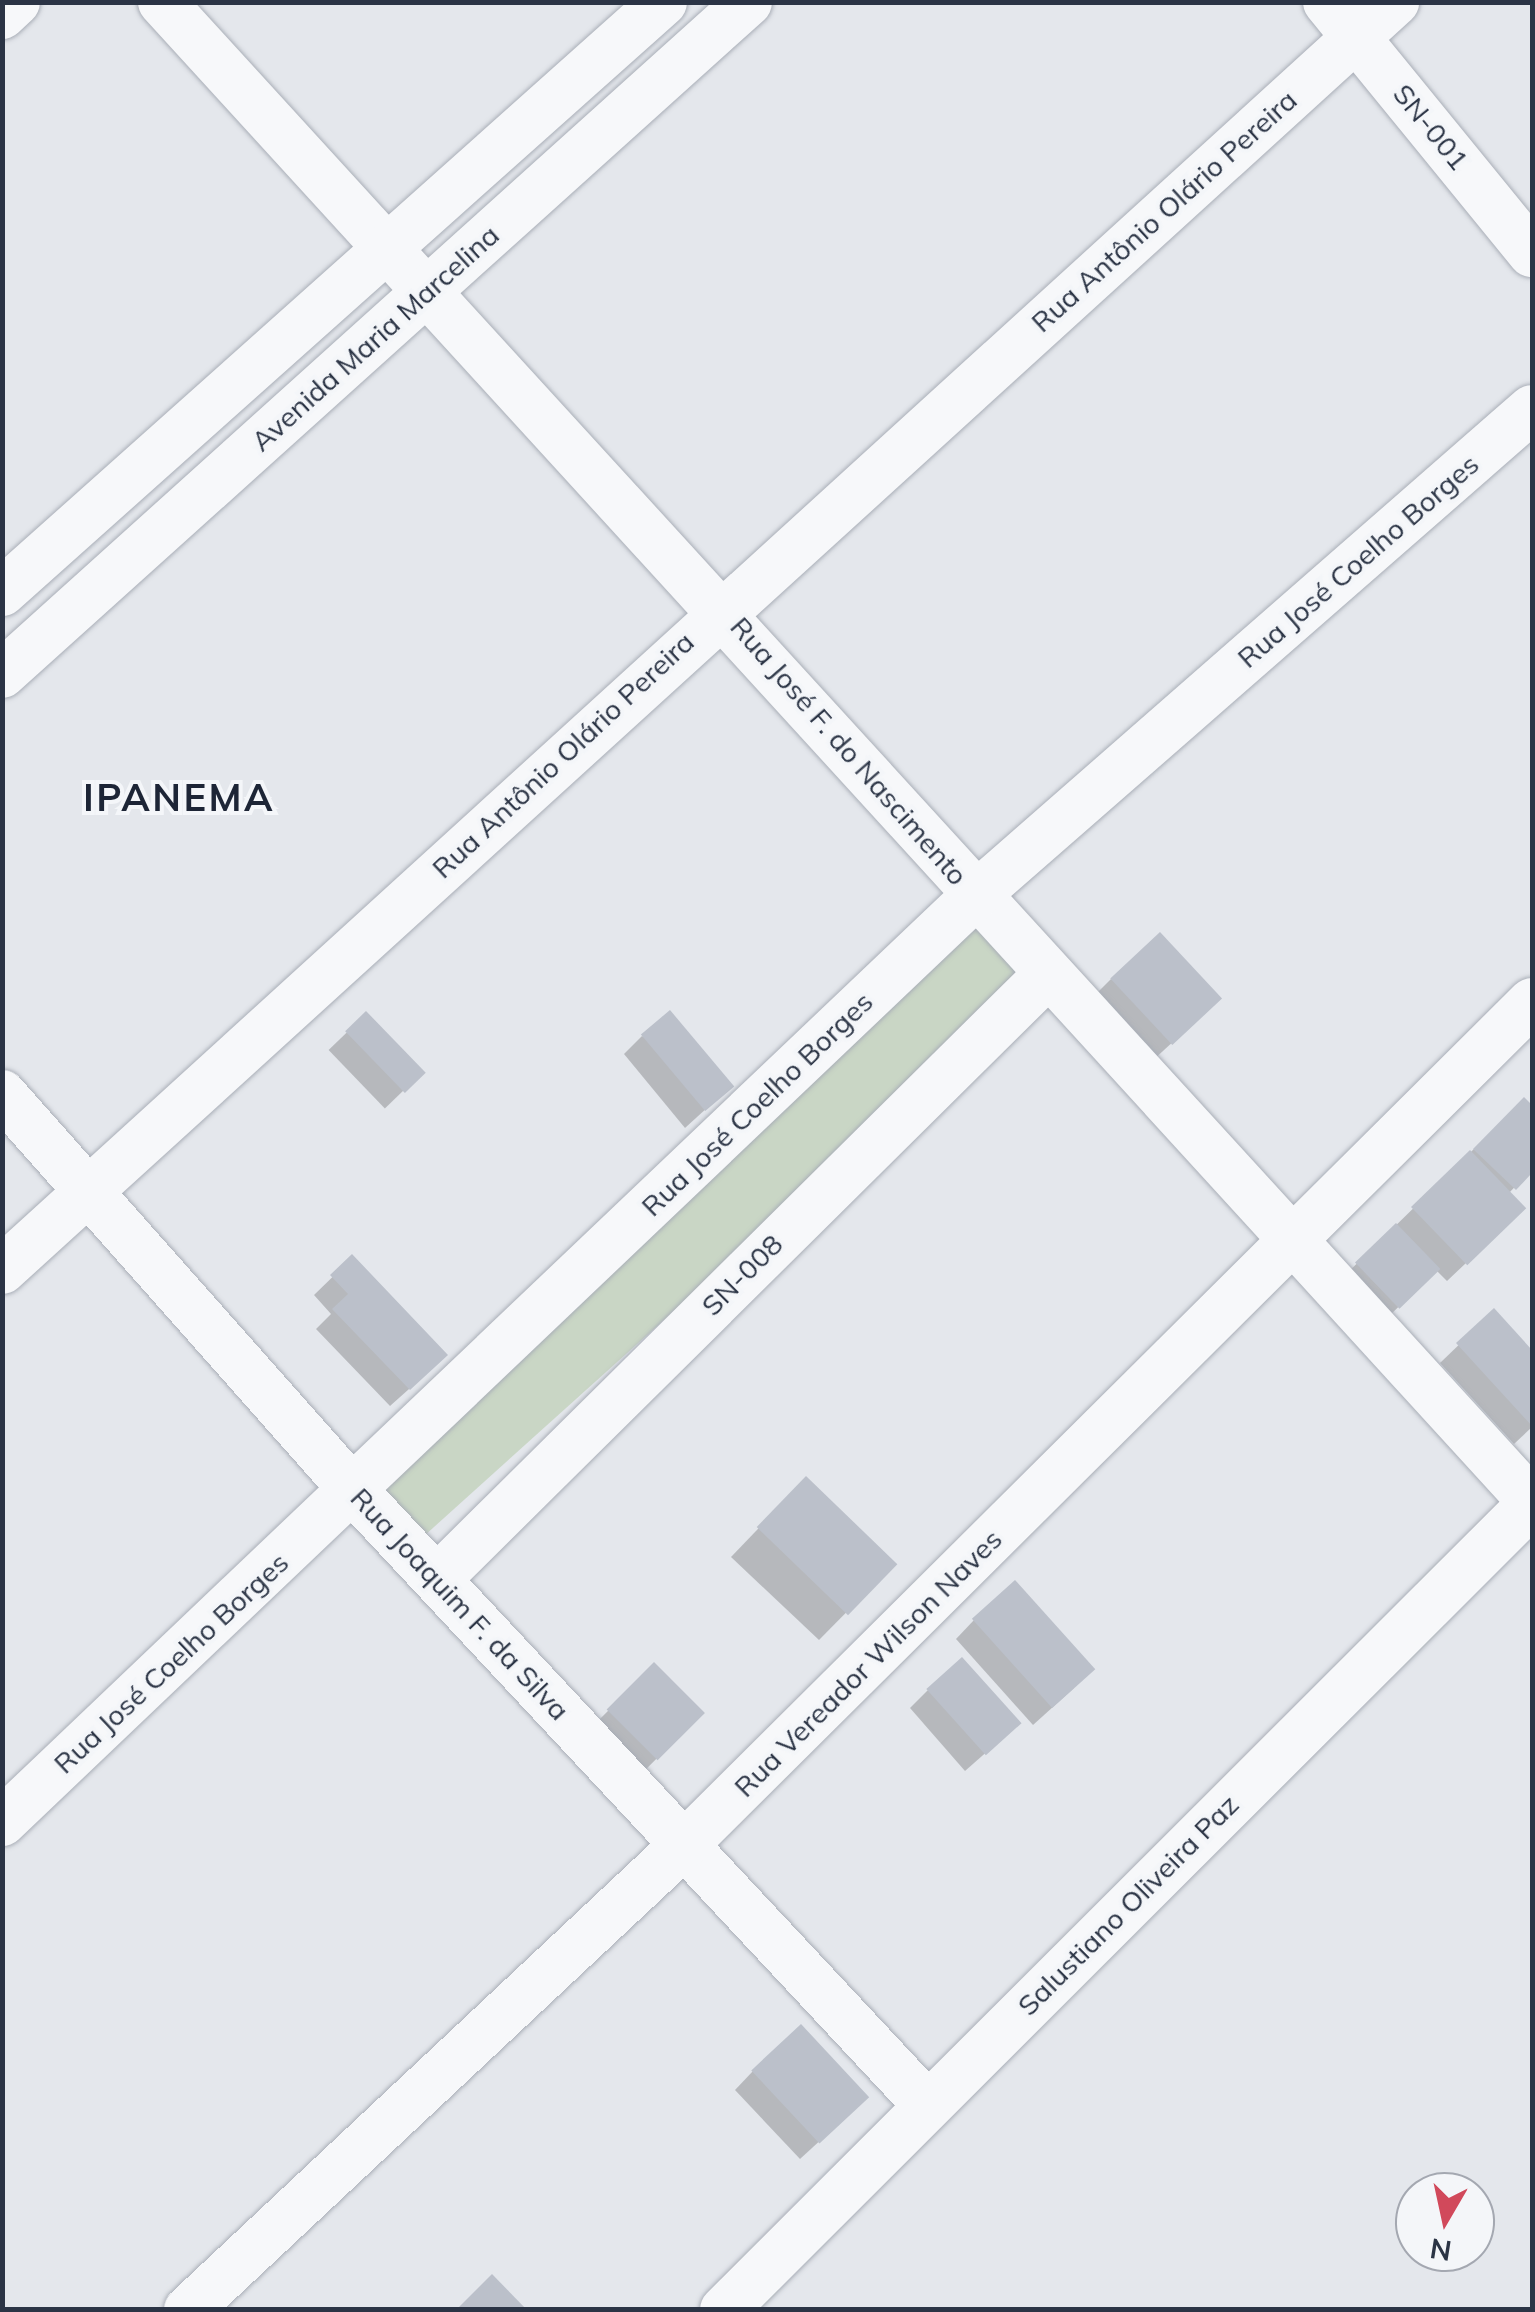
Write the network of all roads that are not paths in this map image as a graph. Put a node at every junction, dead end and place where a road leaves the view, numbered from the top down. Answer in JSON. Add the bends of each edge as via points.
{"nodes":[{"id":1,"x":16,"y":2,"type":"edge"},
{"id":2,"x":162,"y":2,"type":"edge"},
{"id":3,"x":663,"y":2,"type":"edge"},
{"id":4,"x":748,"y":2,"type":"edge"},
{"id":5,"x":1327,"y":2,"type":"edge"},
{"id":6,"x":1396,"y":2,"type":"edge"},
{"id":7,"x":2,"y":14,"type":"edge"},
{"id":8,"x":1358,"y":37,"type":"junction"},
{"id":9,"x":390,"y":247,"type":"junction"},
{"id":10,"x":1532,"y":253,"type":"edge"},
{"id":11,"x":429,"y":290,"type":"junction"},
{"id":12,"x":1532,"y":409,"type":"edge"},
{"id":13,"x":2,"y":592,"type":"edge"},
{"id":14,"x":722,"y":607,"type":"junction"},
{"id":15,"x":2,"y":674,"type":"edge"},
{"id":16,"x":976,"y":895,"type":"junction"},
{"id":17,"x":1047,"y":975,"type":"junction"},
{"id":18,"x":1532,"y":1002,"type":"edge"},
{"id":19,"x":2,"y":1094,"type":"edge"},
{"id":20,"x":93,"y":1190,"type":"junction"},
{"id":21,"x":1298,"y":1240,"type":"junction"},
{"id":22,"x":2,"y":1270,"type":"edge"},
{"id":23,"x":352,"y":1490,"type":"junction"},
{"id":24,"x":1532,"y":1503,"type":"edge"},
{"id":25,"x":439,"y":1577,"type":"junction"},
{"id":26,"x":2,"y":1822,"type":"edge"},
{"id":27,"x":683,"y":1846,"type":"junction"},
{"id":28,"x":927,"y":2105,"type":"junction"},
{"id":29,"x":188,"y":2310,"type":"edge"},
{"id":30,"x":724,"y":2310,"type":"edge"}],
"edges":[{"from":1,"to":7,"type":"street"},
{"from":2,"to":9,"type":"street","name":"Rua José F. do Nascimento"},
{"from":3,"to":9,"type":"street","name":"Avenida Maria Marcelina"},
{"from":4,"to":11,"type":"street","name":"Avenida Maria Marcelina"},
{"from":5,"to":8,"type":"street","name":"SN-001"},
{"from":6,"to":8,"type":"street","name":"Rua Antônio Olário Pereira"},
{"from":8,"to":10,"type":"street","name":"SN-001"},
{"from":8,"to":14,"type":"street","name":"Rua Antônio Olário Pereira"},
{"from":9,"to":11,"type":"street","name":"Rua José F. do Nascimento"},
{"from":9,"to":13,"type":"street","name":"Avenida Maria Marcelina"},
{"from":11,"to":14,"type":"street","name":"Rua José F. do Nascimento"},
{"from":11,"to":15,"type":"street","name":"Avenida Maria Marcelina"},
{"from":12,"to":16,"type":"street","name":"Rua José Coelho Borges"},
{"from":14,"to":16,"type":"street","name":"Rua José F. do Nascimento"},
{"from":14,"to":20,"type":"street","name":"Rua Antônio Olário Pereira"},
{"from":16,"to":17,"type":"street","name":"Rua José F. do Nascimento"},
{"from":16,"to":23,"type":"street","name":"Rua José Coelho Borges"},
{"from":17,"to":21,"type":"street","name":"Rua José F. do Nascimento"},
{"from":17,"to":25,"type":"street","name":"SN-008"},
{"from":18,"to":21,"type":"street","name":"Rua Vereador Wilson Naves"},
{"from":19,"to":20,"type":"street","name":"Rua Joaquim F. da Silva"},
{"from":20,"to":22,"type":"street","name":"Rua Antônio Olário Pereira"},
{"from":20,"to":23,"type":"street","name":"Rua Joaquim F. da Silva"},
{"from":21,"to":24,"type":"street","name":"Rua José F. do Nascimento"},
{"from":21,"to":27,"type":"street","name":"Rua Vereador Wilson Naves"},
{"from":23,"to":25,"type":"street","name":"Rua Joaquim F. da Silva"},
{"from":23,"to":26,"type":"street","name":"Rua José Coelho Borges"},
{"from":24,"to":28,"type":"street","name":"Salustiano Oliveira Paz"},
{"from":25,"to":27,"type":"street","name":"Rua Joaquim F. da Silva"},
{"from":27,"to":28,"type":"street","name":"Rua Joaquim F. da Silva"},
{"from":27,"to":29,"type":"street","name":"Rua Vereador Wilson Naves"},
{"from":28,"to":30,"type":"street","name":"Salustiano Oliveira Paz"}]}
